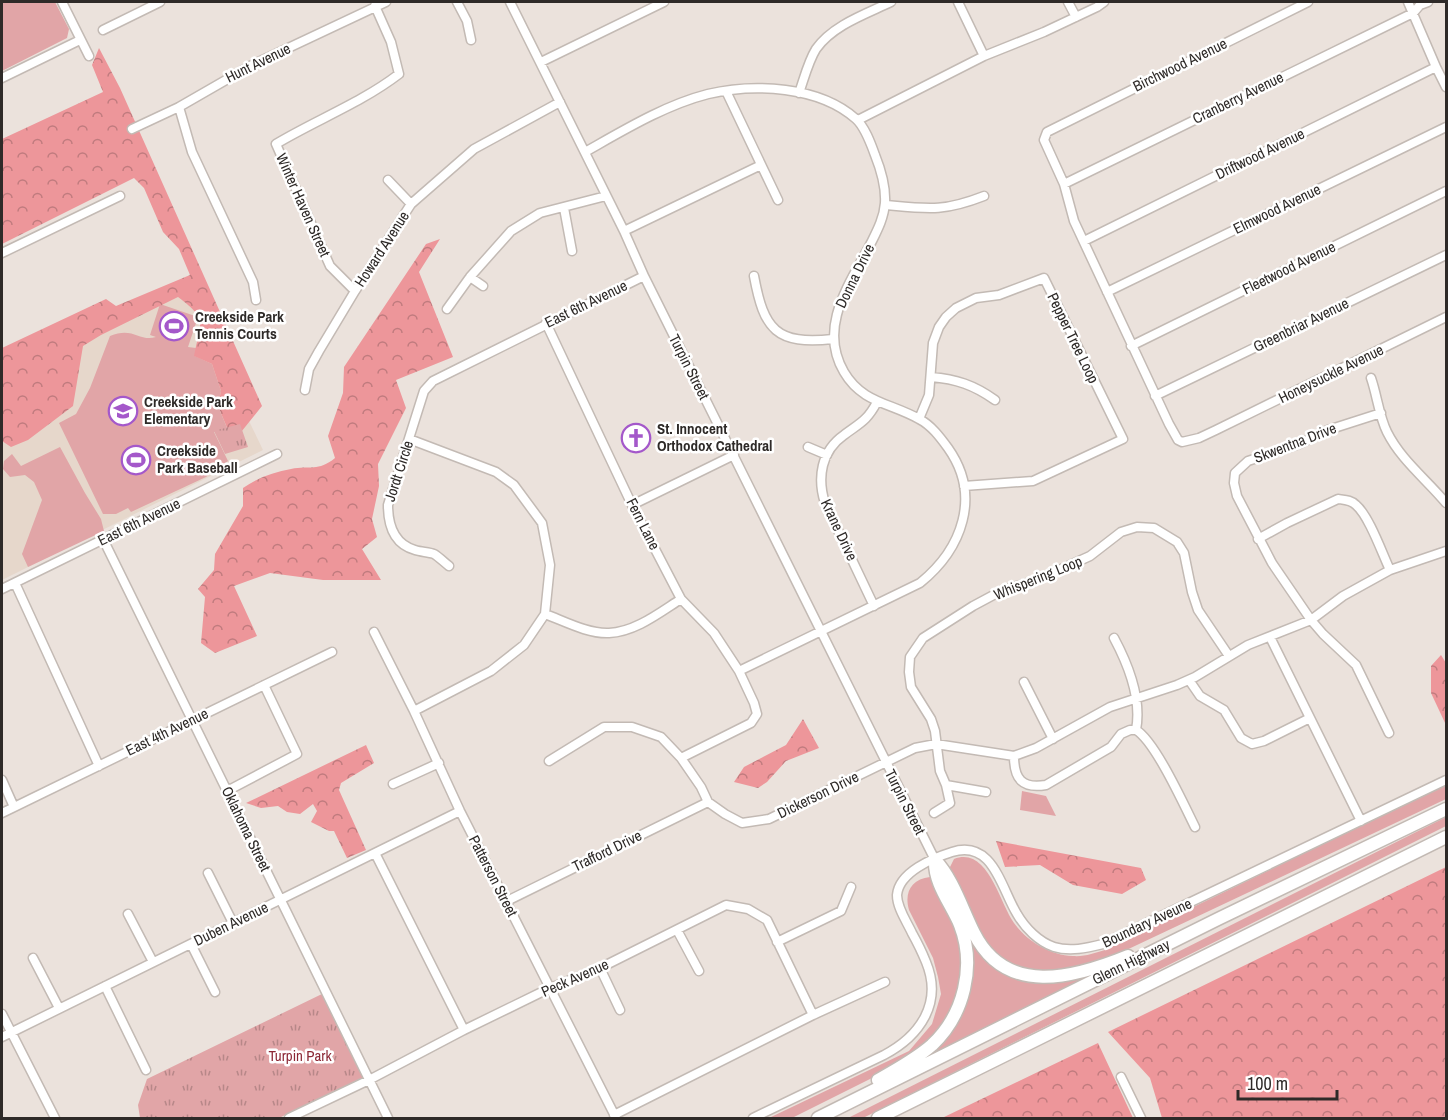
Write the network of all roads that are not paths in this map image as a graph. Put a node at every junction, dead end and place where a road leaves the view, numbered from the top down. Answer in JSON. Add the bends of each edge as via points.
{"nodes":[{"id":1,"x":62,"y":2,"type":"edge"},
{"id":2,"x":160,"y":2,"type":"edge"},
{"id":3,"x":386,"y":2,"type":"edge"},
{"id":4,"x":457,"y":2,"type":"edge"},
{"id":5,"x":510,"y":2,"type":"edge"},
{"id":6,"x":664,"y":2,"type":"edge"},
{"id":7,"x":891,"y":2,"type":"edge"},
{"id":8,"x":958,"y":2,"type":"edge"},
{"id":9,"x":1068,"y":2,"type":"edge"},
{"id":10,"x":1104,"y":2,"type":"edge"},
{"id":11,"x":1308,"y":2,"type":"edge"},
{"id":12,"x":1408,"y":2,"type":"edge"},
{"id":13,"x":1428,"y":2,"type":"edge"},
{"id":14,"x":375,"y":6,"type":"junction"},
{"id":15,"x":1413,"y":13,"type":"junction"},
{"id":16,"x":1076,"y":17,"type":"junction"},
{"id":17,"x":103,"y":30,"type":"dead end"},
{"id":18,"x":81,"y":40,"type":"junction"},
{"id":19,"x":471,"y":40,"type":"dead end"},
{"id":20,"x":89,"y":56,"type":"dead end"},
{"id":21,"x":984,"y":56,"type":"junction"},
{"id":22,"x":541,"y":62,"type":"junction"},
{"id":23,"x":1436,"y":67,"type":"junction"},
{"id":24,"x":2,"y":78,"type":"edge"},
{"id":25,"x":1446,"y":87,"type":"edge"},
{"id":26,"x":726,"y":91,"type":"junction"},
{"id":27,"x":798,"y":93,"type":"junction"},
{"id":28,"x":560,"y":102,"type":"junction"},
{"id":29,"x":179,"y":107,"type":"junction"},
{"id":30,"x":858,"y":120,"type":"junction"},
{"id":31,"x":1446,"y":127,"type":"edge"},
{"id":32,"x":132,"y":129,"type":"dead end"},
{"id":33,"x":585,"y":152,"type":"junction"},
{"id":34,"x":761,"y":165,"type":"junction"},
{"id":35,"x":388,"y":180,"type":"dead end"},
{"id":36,"x":1064,"y":184,"type":"junction"},
{"id":37,"x":1446,"y":191,"type":"edge"},
{"id":38,"x":120,"y":196,"type":"dead end"},
{"id":39,"x":606,"y":196,"type":"junction"},
{"id":40,"x":984,"y":196,"type":"dead end"},
{"id":41,"x":778,"y":200,"type":"dead end"},
{"id":42,"x":411,"y":204,"type":"junction"},
{"id":43,"x":885,"y":204,"type":"junction"},
{"id":44,"x":564,"y":208,"type":"junction"},
{"id":45,"x":624,"y":231,"type":"junction"},
{"id":46,"x":1084,"y":241,"type":"junction"},
{"id":47,"x":573,"y":251,"type":"dead end"},
{"id":48,"x":2,"y":253,"type":"edge"},
{"id":49,"x":1446,"y":255,"type":"edge"},
{"id":50,"x":644,"y":276,"type":"junction"},
{"id":51,"x":754,"y":276,"type":"dead end"},
{"id":52,"x":470,"y":277,"type":"junction"},
{"id":53,"x":483,"y":286,"type":"dead end"},
{"id":54,"x":355,"y":291,"type":"junction"},
{"id":55,"x":1107,"y":292,"type":"junction"},
{"id":56,"x":256,"y":300,"type":"dead end"},
{"id":57,"x":447,"y":309,"type":"dead end"},
{"id":58,"x":1446,"y":317,"type":"edge"},
{"id":59,"x":546,"y":323,"type":"junction"},
{"id":60,"x":833,"y":339,"type":"junction"},
{"id":61,"x":1131,"y":346,"type":"junction"},
{"id":62,"x":931,"y":377,"type":"junction"},
{"id":63,"x":1371,"y":378,"type":"dead end"},
{"id":64,"x":433,"y":381,"type":"joint"},
{"id":65,"x":305,"y":390,"type":"dead end"},
{"id":66,"x":1155,"y":396,"type":"junction"},
{"id":67,"x":995,"y":400,"type":"dead end"},
{"id":68,"x":878,"y":402,"type":"junction"},
{"id":69,"x":1381,"y":413,"type":"junction"},
{"id":70,"x":919,"y":419,"type":"junction"},
{"id":71,"x":409,"y":439,"type":"junction"},
{"id":72,"x":808,"y":447,"type":"dead end"},
{"id":73,"x":277,"y":454,"type":"dead end"},
{"id":74,"x":827,"y":455,"type":"junction"},
{"id":75,"x":734,"y":456,"type":"junction"},
{"id":76,"x":964,"y":486,"type":"junction"},
{"id":77,"x":1446,"y":502,"type":"edge"},
{"id":78,"x":632,"y":505,"type":"junction"},
{"id":79,"x":103,"y":539,"type":"junction"},
{"id":80,"x":1258,"y":539,"type":"junction"},
{"id":81,"x":1446,"y":551,"type":"edge"},
{"id":82,"x":449,"y":567,"type":"dead end"},
{"id":83,"x":1390,"y":570,"type":"junction"},
{"id":84,"x":15,"y":583,"type":"junction"},
{"id":85,"x":2,"y":589,"type":"edge"},
{"id":86,"x":681,"y":599,"type":"junction"},
{"id":87,"x":874,"y":606,"type":"junction"},
{"id":88,"x":545,"y":614,"type":"junction"},
{"id":89,"x":1311,"y":620,"type":"junction"},
{"id":90,"x":374,"y":632,"type":"dead end"},
{"id":91,"x":822,"y":632,"type":"junction"},
{"id":92,"x":1270,"y":637,"type":"junction"},
{"id":93,"x":1114,"y":638,"type":"dead end"},
{"id":94,"x":332,"y":652,"type":"dead end"},
{"id":95,"x":1229,"y":656,"type":"junction"},
{"id":96,"x":739,"y":671,"type":"junction"},
{"id":97,"x":1189,"y":680,"type":"junction"},
{"id":98,"x":1024,"y":682,"type":"dead end"},
{"id":99,"x":264,"y":685,"type":"junction"},
{"id":100,"x":1136,"y":697,"type":"junction"},
{"id":101,"x":414,"y":711,"type":"junction"},
{"id":102,"x":1310,"y":718,"type":"junction"},
{"id":103,"x":192,"y":720,"type":"junction"},
{"id":104,"x":1136,"y":730,"type":"junction"},
{"id":105,"x":1389,"y":733,"type":"dead end"},
{"id":106,"x":1053,"y":739,"type":"junction"},
{"id":107,"x":936,"y":744,"type":"junction"},
{"id":108,"x":1014,"y":756,"type":"junction"},
{"id":109,"x":681,"y":758,"type":"junction"},
{"id":110,"x":549,"y":761,"type":"dead end"},
{"id":111,"x":439,"y":763,"type":"junction"},
{"id":112,"x":885,"y":763,"type":"junction"},
{"id":113,"x":99,"y":766,"type":"junction"},
{"id":114,"x":2,"y":780,"type":"edge"},
{"id":115,"x":1446,"y":780,"type":"edge"},
{"id":116,"x":393,"y":784,"type":"dead end"},
{"id":117,"x":946,"y":785,"type":"junction"},
{"id":118,"x":227,"y":791,"type":"junction"},
{"id":119,"x":986,"y":792,"type":"dead end"},
{"id":120,"x":708,"y":802,"type":"junction"},
{"id":121,"x":14,"y":807,"type":"junction"},
{"id":122,"x":1446,"y":809,"type":"edge"},
{"id":123,"x":460,"y":811,"type":"junction"},
{"id":124,"x":2,"y":813,"type":"edge"},
{"id":125,"x":934,"y":813,"type":"dead end"},
{"id":126,"x":1361,"y":821,"type":"junction"},
{"id":127,"x":1195,"y":827,"type":"dead end"},
{"id":128,"x":1446,"y":837,"type":"edge"},
{"id":129,"x":375,"y":853,"type":"junction"},
{"id":130,"x":935,"y":860,"type":"junction"},
{"id":131,"x":208,"y":873,"type":"dead end"},
{"id":132,"x":851,"y":887,"type":"dead end"},
{"id":133,"x":280,"y":900,"type":"junction"},
{"id":134,"x":507,"y":901,"type":"junction"},
{"id":135,"x":128,"y":914,"type":"dead end"},
{"id":136,"x":1218,"y":919,"type":"junction"},
{"id":137,"x":233,"y":923,"type":"junction"},
{"id":138,"x":677,"y":930,"type":"junction"},
{"id":139,"x":777,"y":942,"type":"junction"},
{"id":140,"x":191,"y":944,"type":"junction"},
{"id":141,"x":33,"y":958,"type":"dead end"},
{"id":142,"x":153,"y":962,"type":"junction"},
{"id":143,"x":600,"y":968,"type":"junction"},
{"id":144,"x":699,"y":971,"type":"dead end"},
{"id":145,"x":885,"y":982,"type":"dead end"},
{"id":146,"x":105,"y":986,"type":"junction"},
{"id":147,"x":550,"y":988,"type":"junction"},
{"id":148,"x":215,"y":992,"type":"dead end"},
{"id":149,"x":59,"y":1008,"type":"junction"},
{"id":150,"x":620,"y":1010,"type":"dead end"},
{"id":151,"x":2,"y":1014,"type":"edge"},
{"id":152,"x":813,"y":1015,"type":"junction"},
{"id":153,"x":464,"y":1030,"type":"junction"},
{"id":154,"x":11,"y":1033,"type":"junction"},
{"id":155,"x":2,"y":1037,"type":"edge"},
{"id":156,"x":146,"y":1070,"type":"dead end"},
{"id":157,"x":1121,"y":1077,"type":"dead end"},
{"id":158,"x":369,"y":1080,"type":"junction"},
{"id":159,"x":615,"y":1117,"type":"edge"},
{"id":160,"x":55,"y":1119,"type":"edge"},
{"id":161,"x":289,"y":1119,"type":"edge"},
{"id":162,"x":388,"y":1119,"type":"edge"},
{"id":163,"x":753,"y":1119,"type":"edge"},
{"id":164,"x":812,"y":1119,"type":"edge"},
{"id":165,"x":818,"y":1119,"type":"edge"},
{"id":166,"x":878,"y":1119,"type":"edge"},
{"id":167,"x":1141,"y":1119,"type":"edge"}],
"edges":[{"from":1,"to":18,"type":"street"},
{"from":2,"to":17,"type":"street"},
{"from":3,"to":14,"type":"street","name":"Hunt Avenue"},
{"from":4,"to":19,"type":"street"},
{"from":5,"to":22,"type":"street","name":"Turpin Street"},
{"from":6,"to":22,"type":"street"},
{"from":7,"to":27,"type":"street","via":[[825,38],[815,51]]},
{"from":8,"to":21,"type":"street"},
{"from":9,"to":16,"type":"street"},
{"from":10,"to":16,"type":"street"},
{"from":11,"to":36,"type":"street","name":"Birchwood Avenue","via":[[1052,128],[1044,140]]},
{"from":12,"to":15,"type":"street"},
{"from":13,"to":15,"type":"street","name":"Cranberry Avenue"},
{"from":14,"to":29,"type":"street","name":"Hunt Avenue","via":[[220,82]]},
{"from":14,"to":54,"type":"street","name":"Winter Haven Street","via":[[391,42],[399,74],[379,89],[276,144],[330,266]]},
{"from":15,"to":23,"type":"street"},
{"from":15,"to":36,"type":"street","name":"Cranberry Avenue"},
{"from":16,"to":21,"type":"street"},
{"from":18,"to":20,"type":"street"},
{"from":18,"to":24,"type":"street"},
{"from":21,"to":30,"type":"street"},
{"from":22,"to":28,"type":"street","name":"Turpin Street"},
{"from":23,"to":25,"type":"street"},
{"from":23,"to":46,"type":"street","name":"Driftwood Avenue"},
{"from":26,"to":27,"type":"street","via":[[761,88]]},
{"from":26,"to":33,"type":"street","via":[[680,104]]},
{"from":26,"to":34,"type":"street"},
{"from":27,"to":30,"type":"street","via":[[836,105]]},
{"from":28,"to":33,"type":"street","name":"Turpin Street"},
{"from":28,"to":42,"type":"street","name":"Howard Avenue","via":[[471,146]]},
{"from":29,"to":32,"type":"street","name":"Hunt Avenue"},
{"from":29,"to":56,"type":"street","via":[[192,152],[253,282]]},
{"from":30,"to":43,"type":"street","name":"Donna Drive","via":[[881,171]]},
{"from":31,"to":55,"type":"street","name":"Elmwood Avenue"},
{"from":33,"to":39,"type":"street","name":"Turpin Street"},
{"from":34,"to":41,"type":"street"},
{"from":34,"to":45,"type":"street"},
{"from":35,"to":42,"type":"street"},
{"from":36,"to":46,"type":"street"},
{"from":37,"to":61,"type":"street","name":"Fleetwood Avenue"},
{"from":38,"to":48,"type":"street"},
{"from":39,"to":44,"type":"street"},
{"from":39,"to":45,"type":"street","name":"Turpin Street"},
{"from":40,"to":43,"type":"street","via":[[946,208]]},
{"from":42,"to":54,"type":"street","name":"Howard Avenue"},
{"from":43,"to":60,"type":"street","name":"Donna Drive","via":[[880,223],[840,303]]},
{"from":44,"to":47,"type":"street"},
{"from":44,"to":52,"type":"street","via":[[540,213],[511,231]]},
{"from":45,"to":50,"type":"street","name":"Turpin Street"},
{"from":46,"to":55,"type":"street"},
{"from":49,"to":66,"type":"street","name":"Greenbriar Avenue"},
{"from":50,"to":59,"type":"street","name":"East 6th Avenue"},
{"from":50,"to":75,"type":"street","name":"Turpin Street"},
{"from":51,"to":60,"type":"street","via":[[761,308],[779,333],[794,340]]},
{"from":52,"to":53,"type":"street"},
{"from":52,"to":57,"type":"street"},
{"from":54,"to":65,"type":"street","name":"Howard Avenue","via":[[309,369]]},
{"from":55,"to":61,"type":"street"},
{"from":58,"to":66,"type":"street","name":"Honeysuckle Avenue","via":[[1186,442],[1178,440]]},
{"from":59,"to":64,"type":"street","name":"East 6th Avenue"},
{"from":59,"to":78,"type":"street","name":"Fern Lane"},
{"from":60,"to":68,"type":"street","name":"Donna Drive","via":[[844,371],[862,393]]},
{"from":61,"to":66,"type":"street"},
{"from":62,"to":67,"type":"street","via":[[968,383]]},
{"from":62,"to":70,"type":"street","name":"Pepper Tree Loop","via":[[929,395]]},
{"from":62,"to":76,"type":"street","name":"Pepper Tree Loop","via":[[933,343],[946,317],[976,298],[999,295],[1044,278],[1123,439],[1033,481]]},
{"from":63,"to":69,"type":"street"},
{"from":64,"to":71,"type":"street","name":"Jordt Circle","via":[[424,391]]},
{"from":68,"to":70,"type":"street","name":"Donna Drive"},
{"from":68,"to":74,"type":"street","via":[[870,416],[842,436]]},
{"from":69,"to":77,"type":"street","via":[[1385,429],[1403,458]]},
{"from":69,"to":80,"type":"street","name":"Skwentna Drive","via":[[1328,430],[1240,467],[1235,473],[1235,490]]},
{"from":70,"to":76,"type":"street","name":"Donna Drive","via":[[933,429],[951,453]]},
{"from":71,"to":82,"type":"street","name":"Jordt Circle","via":[[388,505],[392,532],[400,543],[434,555]]},
{"from":71,"to":88,"type":"street","via":[[496,472],[514,485],[542,523],[550,565]]},
{"from":72,"to":74,"type":"street"},
{"from":73,"to":79,"type":"street","name":"East 6th Avenue"},
{"from":74,"to":87,"type":"street","name":"Krane Drive","via":[[820,476],[823,496]]},
{"from":75,"to":78,"type":"street"},
{"from":75,"to":91,"type":"street","name":"Turpin Street"},
{"from":76,"to":87,"type":"street","name":"Donna Drive","via":[[963,521],[947,556],[920,583]]},
{"from":78,"to":86,"type":"street","name":"Fern Lane"},
{"from":79,"to":84,"type":"street","name":"East 6th Avenue"},
{"from":79,"to":103,"type":"street","name":"Oklahoma Street"},
{"from":80,"to":83,"type":"street","via":[[1338,499],[1347,500],[1363,513]]},
{"from":80,"to":89,"type":"street","name":"Skwentna Drive"},
{"from":81,"to":83,"type":"street"},
{"from":83,"to":89,"type":"street","via":[[1343,596]]},
{"from":84,"to":85,"type":"street","name":"East 6th Avenue"},
{"from":84,"to":113,"type":"street"},
{"from":86,"to":88,"type":"street","via":[[639,625],[608,633]]},
{"from":86,"to":96,"type":"street","name":"Fern Lane","via":[[714,633]]},
{"from":87,"to":91,"type":"street","name":"Donna Drive"},
{"from":88,"to":101,"type":"street","via":[[524,645],[491,671]]},
{"from":89,"to":92,"type":"street"},
{"from":89,"to":105,"type":"street","name":"Skwentna Drive","via":[[1363,675]]},
{"from":90,"to":101,"type":"street","name":"Patterson Street"},
{"from":91,"to":96,"type":"street","name":"Donna Drive"},
{"from":91,"to":112,"type":"street","name":"Turpin Street"},
{"from":92,"to":95,"type":"street"},
{"from":92,"to":102,"type":"street"},
{"from":93,"to":100,"type":"street"},
{"from":94,"to":99,"type":"street","name":"East 4th Avenue"},
{"from":95,"to":97,"type":"street"},
{"from":95,"to":107,"type":"street","name":"Whispering Loop","via":[[1198,610],[1184,553],[1177,542],[1154,528],[1137,527],[1121,532],[1090,556],[1001,591],[923,638],[910,657],[909,672],[911,687],[931,719]]},
{"from":96,"to":109,"type":"street","name":"Fern Lane","via":[[757,714],[751,723]]},
{"from":97,"to":100,"type":"street"},
{"from":97,"to":102,"type":"street","via":[[1200,696],[1224,710],[1241,738],[1252,744]]},
{"from":98,"to":106,"type":"street"},
{"from":99,"to":103,"type":"street","name":"East 4th Avenue"},
{"from":99,"to":118,"type":"street","via":[[297,754]]},
{"from":100,"to":104,"type":"street"},
{"from":100,"to":106,"type":"street","via":[[1094,714]]},
{"from":101,"to":111,"type":"street","name":"Patterson Street"},
{"from":102,"to":126,"type":"street"},
{"from":103,"to":113,"type":"street","name":"East 4th Avenue"},
{"from":103,"to":118,"type":"street","name":"Oklahoma Street"},
{"from":104,"to":108,"type":"street","via":[[1121,734],[1111,747],[1046,785],[1035,787],[1017,777]]},
{"from":104,"to":127,"type":"street","via":[[1143,734],[1175,785]]},
{"from":106,"to":108,"type":"street"},
{"from":107,"to":108,"type":"street"},
{"from":107,"to":112,"type":"street","name":"Dickerson Drive","via":[[915,748]]},
{"from":107,"to":117,"type":"street","name":"Whispering Loop"},
{"from":109,"to":110,"type":"street","name":"Dickerson Drive","via":[[661,737],[632,727],[604,727]]},
{"from":109,"to":120,"type":"street","name":"Dickerson Drive"},
{"from":111,"to":116,"type":"street"},
{"from":111,"to":123,"type":"street","name":"Patterson Street"},
{"from":112,"to":120,"type":"street","name":"Dickerson Drive","via":[[769,819],[742,823]]},
{"from":112,"to":130,"type":"street","name":"Turpin Street"},
{"from":113,"to":121,"type":"street","name":"East 4th Avenue"},
{"from":114,"to":121,"type":"street"},
{"from":115,"to":126,"type":"street","name":"Boundary Aveune"},
{"from":117,"to":119,"type":"street"},
{"from":117,"to":125,"type":"street","via":[[950,803]]},
{"from":118,"to":133,"type":"street","name":"Oklahoma Street"},
{"from":120,"to":134,"type":"street","name":"Trafford Drive"},
{"from":121,"to":124,"type":"street","name":"East 4th Avenue"},
{"from":122,"to":136,"type":"highway","name":"Glenn Highway"},
{"from":123,"to":129,"type":"street","name":"Duben Avenue"},
{"from":123,"to":134,"type":"street","name":"Patterson Street"},
{"from":126,"to":130,"type":"street","name":"Boundary Aveune","via":[[1103,944],[1085,949],[1054,947],[1029,930],[982,855],[968,849]]},
{"from":128,"to":166,"type":"highway","name":"Glenn Highway"},
{"from":129,"to":133,"type":"street","name":"Duben Avenue"},
{"from":129,"to":153,"type":"street"},
{"from":130,"to":136,"type":"highway","via":[[984,950],[999,964],[1026,976],[1050,977],[1104,965]]},
{"from":130,"to":163,"type":"street","name":"Boundary Aveune","via":[[910,873],[897,894],[927,963],[931,982],[926,1018],[902,1046]]},
{"from":130,"to":164,"type":"highway","via":[[937,878],[960,926],[966,952],[965,984],[956,1012],[923,1052]]},
{"from":131,"to":137,"type":"street"},
{"from":132,"to":139,"type":"street","via":[[841,911]]},
{"from":133,"to":137,"type":"street","name":"Duben Avenue"},
{"from":133,"to":158,"type":"street","name":"Oklahoma Street"},
{"from":134,"to":147,"type":"street","name":"Patterson Street"},
{"from":135,"to":142,"type":"street"},
{"from":136,"to":165,"type":"highway","name":"Glenn Highway"},
{"from":137,"to":140,"type":"street","name":"Duben Avenue"},
{"from":138,"to":139,"type":"street","name":"Peck Avenue","via":[[726,905],[748,909],[767,921]]},
{"from":138,"to":143,"type":"street","name":"Peck Avenue"},
{"from":138,"to":144,"type":"street"},
{"from":139,"to":152,"type":"street","name":"Peck Avenue"},
{"from":140,"to":142,"type":"street","name":"Duben Avenue"},
{"from":140,"to":148,"type":"street"},
{"from":141,"to":149,"type":"street"},
{"from":142,"to":146,"type":"street","name":"Duben Avenue"},
{"from":143,"to":147,"type":"street","name":"Peck Avenue"},
{"from":143,"to":150,"type":"street"},
{"from":145,"to":152,"type":"street"},
{"from":146,"to":149,"type":"street","name":"Duben Avenue"},
{"from":146,"to":156,"type":"street"},
{"from":147,"to":153,"type":"street","name":"Peck Avenue"},
{"from":147,"to":159,"type":"street","name":"Patterson Street"},
{"from":149,"to":154,"type":"street","name":"Duben Avenue"},
{"from":151,"to":154,"type":"street"},
{"from":152,"to":159,"type":"street"},
{"from":153,"to":158,"type":"street","name":"Peck Avenue"},
{"from":154,"to":155,"type":"street","name":"Duben Avenue"},
{"from":154,"to":160,"type":"street"},
{"from":157,"to":167,"type":"street"},
{"from":158,"to":161,"type":"street","name":"Peck Avenue"},
{"from":158,"to":162,"type":"street","name":"Oklahoma Street"}]}
